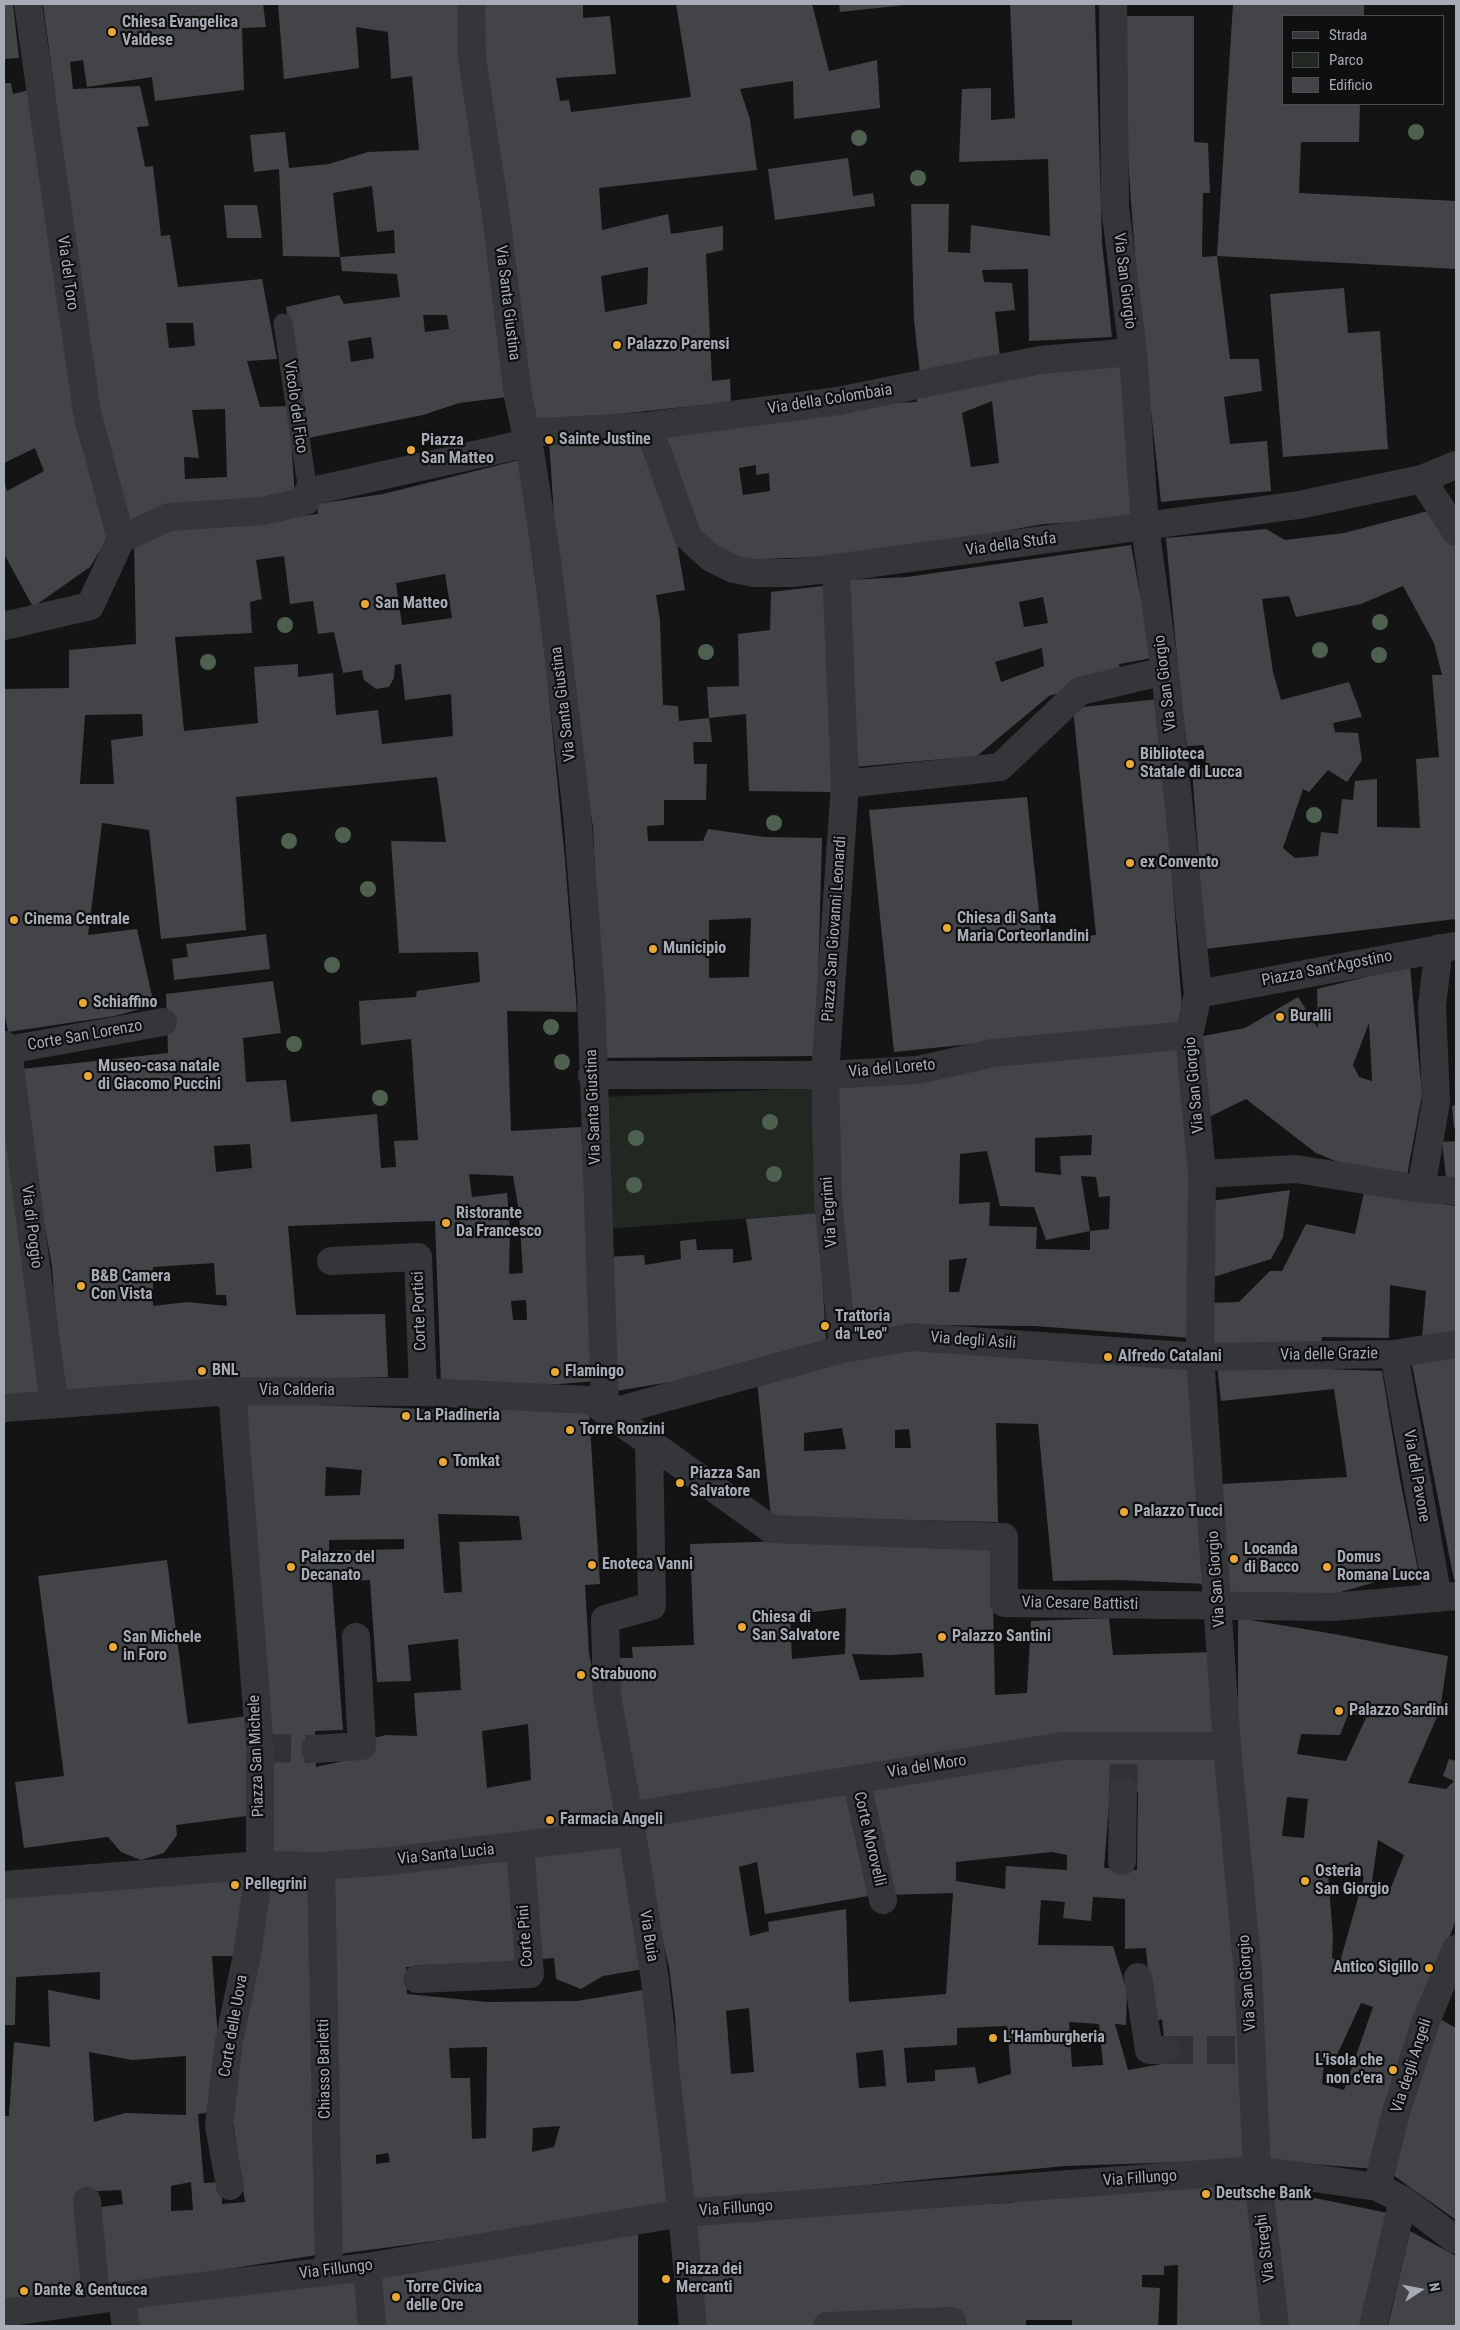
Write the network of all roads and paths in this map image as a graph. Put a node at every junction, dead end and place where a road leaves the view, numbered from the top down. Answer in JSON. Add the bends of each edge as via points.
{"nodes":[{"id":1,"x":28,"y":4,"type":"edge"},
{"id":2,"x":471,"y":4,"type":"edge"},
{"id":3,"x":1113,"y":4,"type":"edge"},
{"id":4,"x":283,"y":323,"type":"dead end"},
{"id":5,"x":1133,"y":352,"type":"junction"},
{"id":6,"x":648,"y":426,"type":"junction"},
{"id":7,"x":527,"y":438,"type":"junction"},
{"id":8,"x":1456,"y":465,"type":"edge"},
{"id":9,"x":1422,"y":479,"type":"junction"},
{"id":10,"x":308,"y":492,"type":"junction"},
{"id":11,"x":1145,"y":527,"type":"junction"},
{"id":12,"x":1456,"y":532,"type":"edge"},
{"id":13,"x":120,"y":539,"type":"junction"},
{"id":14,"x":836,"y":568,"type":"junction"},
{"id":15,"x":4,"y":626,"type":"edge"},
{"id":16,"x":1165,"y":671,"type":"junction"},
{"id":17,"x":845,"y":784,"type":"junction"},
{"id":18,"x":1448,"y":947,"type":"edge"},
{"id":19,"x":1198,"y":994,"type":"junction"},
{"id":20,"x":163,"y":1022,"type":"dead end"},
{"id":21,"x":1189,"y":1035,"type":"junction"},
{"id":22,"x":6,"y":1048,"type":"edge"},
{"id":23,"x":592,"y":1075,"type":"junction"},
{"id":24,"x":825,"y":1075,"type":"junction"},
{"id":25,"x":1202,"y":1174,"type":"junction"},
{"id":26,"x":1421,"y":1189,"type":"junction"},
{"id":27,"x":1456,"y":1191,"type":"edge"},
{"id":28,"x":331,"y":1261,"type":"dead end"},
{"id":29,"x":1456,"y":1344,"type":"edge"},
{"id":30,"x":842,"y":1349,"type":"junction"},
{"id":31,"x":1394,"y":1354,"type":"junction"},
{"id":32,"x":1200,"y":1356,"type":"junction"},
{"id":33,"x":232,"y":1390,"type":"junction"},
{"id":34,"x":423,"y":1392,"type":"junction"},
{"id":35,"x":54,"y":1404,"type":"junction"},
{"id":36,"x":601,"y":1407,"type":"junction"},
{"id":37,"x":4,"y":1408,"type":"edge"},
{"id":38,"x":649,"y":1441,"type":"junction"},
{"id":39,"x":1447,"y":1597,"type":"edge"},
{"id":40,"x":1219,"y":1607,"type":"junction"},
{"id":41,"x":356,"y":1637,"type":"dead end"},
{"id":42,"x":1227,"y":1746,"type":"junction"},
{"id":43,"x":315,"y":1749,"type":"tunnel mouth"},
{"id":44,"x":856,"y":1779,"type":"junction"},
{"id":45,"x":1123,"y":1792,"type":"tunnel mouth"},
{"id":46,"x":630,"y":1824,"type":"junction"},
{"id":47,"x":520,"y":1846,"type":"junction"},
{"id":48,"x":1122,"y":1861,"type":"dead end"},
{"id":49,"x":260,"y":1865,"type":"junction"},
{"id":50,"x":321,"y":1866,"type":"junction"},
{"id":51,"x":4,"y":1885,"type":"edge"},
{"id":52,"x":883,"y":1900,"type":"dead end"},
{"id":53,"x":1456,"y":1949,"type":"edge"},
{"id":54,"x":1138,"y":1977,"type":"dead end"},
{"id":55,"x":417,"y":1979,"type":"dead end"},
{"id":56,"x":1166,"y":2050,"type":"tunnel mouth"},
{"id":57,"x":1257,"y":2170,"type":"junction"},
{"id":58,"x":230,"y":2186,"type":"dead end"},
{"id":59,"x":1377,"y":2187,"type":"junction"},
{"id":60,"x":1403,"y":2200,"type":"junction"},
{"id":61,"x":87,"y":2201,"type":"dead end"},
{"id":62,"x":682,"y":2213,"type":"junction"},
{"id":63,"x":1456,"y":2240,"type":"edge"},
{"id":64,"x":367,"y":2267,"type":"junction"},
{"id":65,"x":329,"y":2272,"type":"junction"},
{"id":66,"x":108,"y":2298,"type":"junction"},
{"id":67,"x":4,"y":2313,"type":"edge"},
{"id":68,"x":126,"y":2326,"type":"edge"},
{"id":69,"x":372,"y":2326,"type":"edge"},
{"id":70,"x":693,"y":2326,"type":"edge"},
{"id":71,"x":827,"y":2326,"type":"edge"},
{"id":72,"x":953,"y":2326,"type":"edge"},
{"id":73,"x":1275,"y":2326,"type":"edge"},
{"id":74,"x":1373,"y":2326,"type":"edge"}],
"edges":[{"from":1,"to":13,"type":"street","name":"Via del Toro","via":[[87,412]]},
{"from":2,"to":7,"type":"street","name":"Via Santa Giustina","via":[[472,58],[497,223],[518,396]]},
{"from":3,"to":5,"type":"street","name":"Via San Giorgio","via":[[1115,207]]},
{"from":4,"to":10,"type":"lane","name":"Vicolo del Fico"},
{"from":5,"to":6,"type":"street","name":"Via della Colombaia","via":[[1040,360],[838,401]]},
{"from":5,"to":11,"type":"street","name":"Via San Giorgio"},
{"from":6,"to":7,"type":"street","name":"Via della Colombaia"},
{"from":6,"to":14,"type":"street","name":"Via della Stufa","via":[[688,537],[711,558],[734,569],[754,573]]},
{"from":7,"to":10,"type":"street","name":"Via della Colombaia"},
{"from":7,"to":23,"type":"street","name":"Via Santa Giustina","via":[[548,567],[577,814],[591,992]]},
{"from":8,"to":9,"type":"street","name":"Via della Stufa"},
{"from":9,"to":11,"type":"street","name":"Via della Stufa","via":[[1299,505]]},
{"from":9,"to":12,"type":"street"},
{"from":10,"to":13,"type":"street","via":[[306,501],[263,511],[169,516]]},
{"from":11,"to":14,"type":"street","name":"Via della Stufa"},
{"from":11,"to":16,"type":"street","name":"Via San Giorgio"},
{"from":13,"to":15,"type":"street","via":[[90,606]]},
{"from":14,"to":17,"type":"street","name":"Piazza San Giovanni Leonardi"},
{"from":16,"to":17,"type":"street","via":[[1080,691],[1000,767]]},
{"from":16,"to":19,"type":"street","name":"Via San Giorgio"},
{"from":17,"to":24,"type":"street","name":"Piazza San Giovanni Leonardi"},
{"from":18,"to":19,"type":"street","name":"Piazza Sant'Agostino"},
{"from":18,"to":26,"type":"street","via":[[1432,1005],[1436,1102]]},
{"from":19,"to":21,"type":"street","name":"Via San Giorgio"},
{"from":20,"to":22,"type":"street","name":"Corte San Lorenzo"},
{"from":21,"to":24,"type":"street","name":"Via del Loreto","via":[[992,1053],[918,1070]]},
{"from":21,"to":25,"type":"street","name":"Via San Giorgio"},
{"from":22,"to":35,"type":"street","name":"Via di Poggio"},
{"from":23,"to":24,"type":"street","name":"Via del Loreto"},
{"from":23,"to":36,"type":"street","name":"Via Santa Giustina"},
{"from":24,"to":30,"type":"street","name":"Via Tegrimi","via":[[828,1201]]},
{"from":25,"to":26,"type":"street","via":[[1296,1169]]},
{"from":25,"to":32,"type":"street","name":"Via San Giorgio"},
{"from":26,"to":27,"type":"street"},
{"from":28,"to":34,"type":"street","name":"Corte Portici","via":[[418,1257]]},
{"from":29,"to":31,"type":"street","name":"Via delle Grazie"},
{"from":30,"to":32,"type":"street","name":"Via degli Asili","via":[[912,1337]]},
{"from":30,"to":36,"type":"street","name":"Via degli Asili","via":[[750,1376]]},
{"from":31,"to":32,"type":"street","name":"Via delle Grazie"},
{"from":31,"to":39,"type":"street","name":"Via del Pavone"},
{"from":32,"to":40,"type":"street","name":"Via San Giorgio"},
{"from":33,"to":34,"type":"street","name":"Via Calderia"},
{"from":33,"to":35,"type":"street","name":"Via Calderia"},
{"from":33,"to":49,"type":"street","name":"Piazza San Michele","via":[[262,1748]]},
{"from":34,"to":36,"type":"street","name":"Via Calderia"},
{"from":35,"to":37,"type":"street","name":"Via Calderia"},
{"from":36,"to":38,"type":"street"},
{"from":38,"to":40,"type":"street","name":"Via Cesare Battisti","via":[[771,1529],[1004,1536],[1004,1604]]},
{"from":38,"to":46,"type":"street","name":"Via Buia","via":[[652,1606],[605,1619],[606,1696]]},
{"from":39,"to":40,"type":"street","name":"Via Cesare Battisti","via":[[1333,1607]]},
{"from":40,"to":42,"type":"street","name":"Via San Giorgio"},
{"from":41,"to":43,"type":"street","via":[[362,1746]]},
{"from":42,"to":44,"type":"street","name":"Via del Moro","via":[[1124,1750],[1062,1746]]},
{"from":42,"to":57,"type":"street","name":"Via San Giorgio","via":[[1248,1973],[1246,2050]]},
{"from":44,"to":46,"type":"street","name":"Via del Moro"},
{"from":44,"to":52,"type":"street","name":"Corte Morovelli"},
{"from":45,"to":48,"type":"street"},
{"from":46,"to":47,"type":"street","name":"Via Santa Lucia"},
{"from":46,"to":62,"type":"street","name":"Via Buia","via":[[655,1980]]},
{"from":47,"to":50,"type":"street","name":"Via Santa Lucia"},
{"from":47,"to":55,"type":"street","name":"Corte Pini","via":[[530,1974]]},
{"from":49,"to":50,"type":"street","name":"Via Santa Lucia"},
{"from":49,"to":51,"type":"street"},
{"from":49,"to":58,"type":"street","name":"Corte delle Uova","via":[[247,1954],[229,2042],[219,2126]]},
{"from":50,"to":65,"type":"street","name":"Chiasso Barletti"},
{"from":53,"to":59,"type":"street","name":"Via degli Angeli","via":[[1426,2021]]},
{"from":54,"to":56,"type":"street","via":[[1148,2050]]},
{"from":57,"to":59,"type":"street","name":"Via Fillungo"},
{"from":57,"to":62,"type":"street","name":"Via Fillungo"},
{"from":57,"to":73,"type":"street","name":"Via Streghi"},
{"from":59,"to":60,"type":"street","name":"Via Fillungo"},
{"from":60,"to":63,"type":"street","name":"Via Fillungo"},
{"from":60,"to":74,"type":"street"},
{"from":61,"to":66,"type":"street"},
{"from":62,"to":64,"type":"street","name":"Via Fillungo"},
{"from":62,"to":70,"type":"street","name":"Via Buia"},
{"from":64,"to":65,"type":"street","name":"Via Fillungo"},
{"from":64,"to":69,"type":"street"},
{"from":65,"to":66,"type":"street","name":"Via Fillungo"},
{"from":66,"to":67,"type":"street","name":"Via Fillungo"},
{"from":66,"to":68,"type":"street"},
{"from":71,"to":72,"type":"street","via":[[952,2321]]}]}
